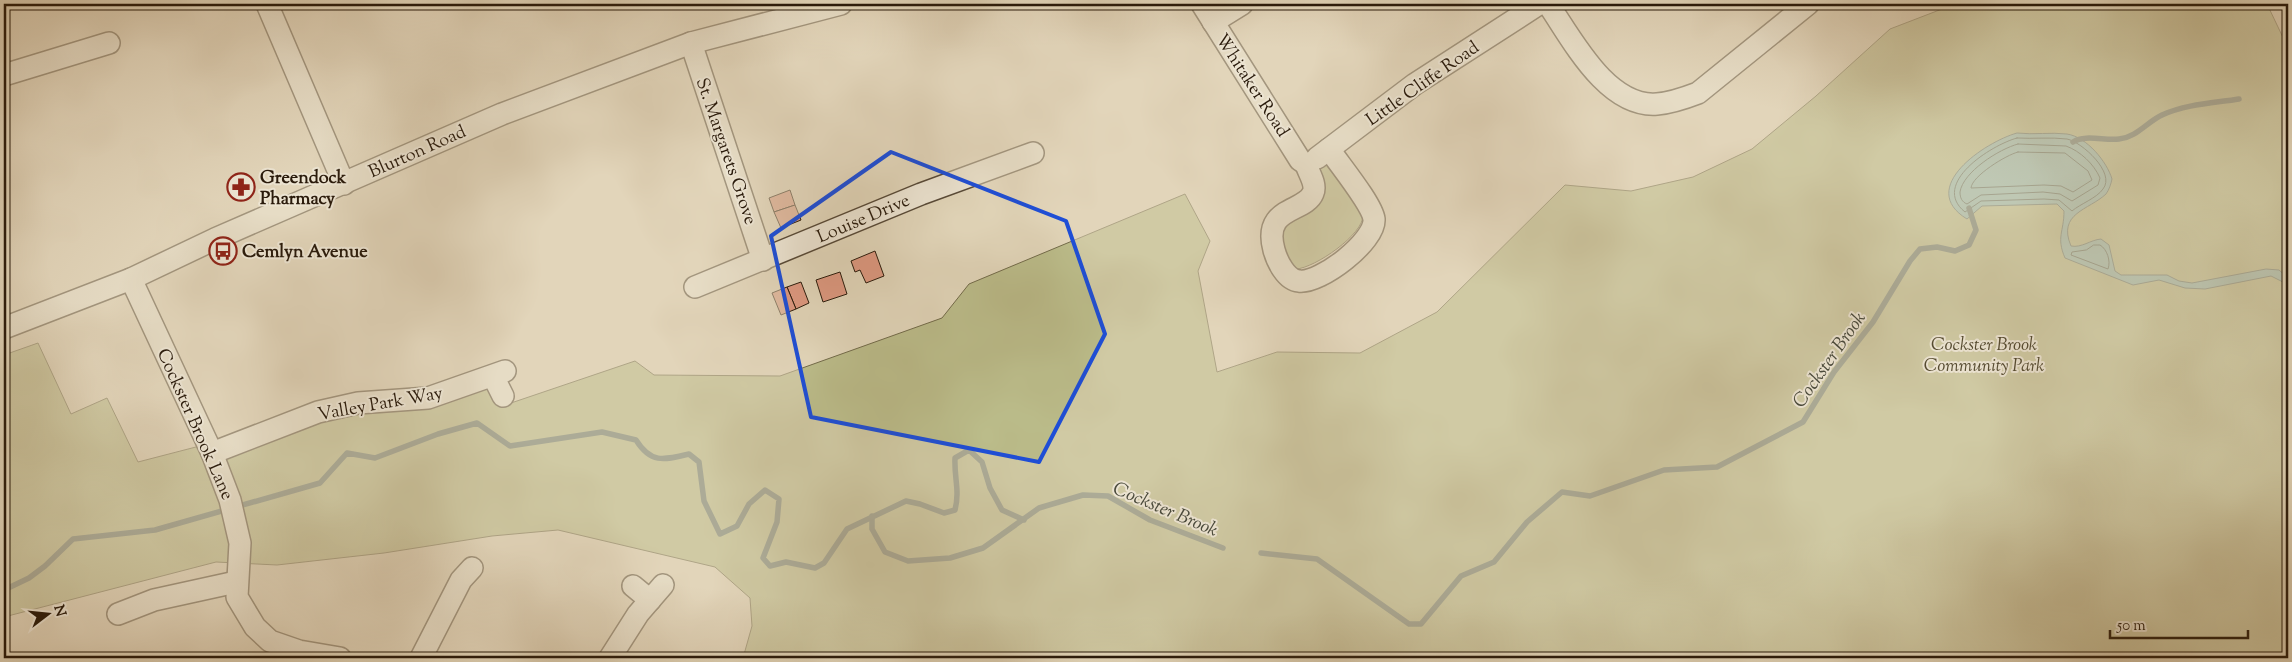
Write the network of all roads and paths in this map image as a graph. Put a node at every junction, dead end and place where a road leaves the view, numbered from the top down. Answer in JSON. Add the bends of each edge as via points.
{"nodes":[{"id":1,"x":267,"y":4,"type":"edge"},
{"id":2,"x":837,"y":4,"type":"edge"},
{"id":3,"x":1202,"y":4,"type":"edge"},
{"id":4,"x":1242,"y":4,"type":"edge"},
{"id":5,"x":1539,"y":4,"type":"edge"},
{"id":6,"x":1548,"y":4,"type":"edge"},
{"id":7,"x":1808,"y":4,"type":"edge"},
{"id":8,"x":1213,"y":22,"type":"junction"},
{"id":9,"x":110,"y":42,"type":"dead end"},
{"id":10,"x":690,"y":43,"type":"junction"},
{"id":11,"x":4,"y":76,"type":"edge"},
{"id":12,"x":1329,"y":149,"type":"junction"},
{"id":13,"x":1033,"y":153,"type":"dead end"},
{"id":14,"x":1306,"y":164,"type":"junction"},
{"id":15,"x":344,"y":184,"type":"junction"},
{"id":16,"x":764,"y":260,"type":"junction"},
{"id":17,"x":130,"y":279,"type":"junction"},
{"id":18,"x":695,"y":287,"type":"dead end"},
{"id":19,"x":4,"y":328,"type":"edge"},
{"id":20,"x":503,"y":396,"type":"dead end"},
{"id":21,"x":212,"y":453,"type":"junction"},
{"id":22,"x":461,"y":573,"type":"dead end"},
{"id":23,"x":236,"y":582,"type":"junction"},
{"id":24,"x":633,"y":586,"type":"dead end"},
{"id":25,"x":118,"y":614,"type":"dead end"},
{"id":26,"x":340,"y":658,"type":"edge"},
{"id":27,"x":421,"y":658,"type":"edge"},
{"id":28,"x":610,"y":658,"type":"edge"}],
"edges":[{"from":1,"to":15,"type":"street"},
{"from":2,"to":10,"type":"street","name":"Blurton Road"},
{"from":3,"to":8,"type":"street","name":"Whitaker Road"},
{"from":4,"to":8,"type":"street"},
{"from":5,"to":12,"type":"street","name":"Little Cliffe Road","via":[[1415,84]]},
{"from":6,"to":7,"type":"street","via":[[1592,68],[1612,89],[1637,101],[1655,105],[1698,93]]},
{"from":8,"to":14,"type":"street","name":"Whitaker Road","via":[[1300,160]]},
{"from":9,"to":11,"type":"street"},
{"from":10,"to":15,"type":"street","name":"Blurton Road","via":[[502,114]]},
{"from":10,"to":16,"type":"street","name":"St. Margarets Grove"},
{"from":12,"to":14,"type":"street","name":"Little Cliffe Road"},
{"from":12,"to":14,"type":"street","via":[[1371,210],[1374,226],[1362,244],[1327,272],[1298,282],[1288,275],[1278,259],[1273,235],[1280,216],[1308,199],[1313,192],[1314,183]]},
{"from":13,"to":16,"type":"street","name":"Louise Drive","via":[[921,194]]},
{"from":15,"to":17,"type":"street","name":"Blurton Road"},
{"from":16,"to":18,"type":"street","name":"Louise Drive"},
{"from":17,"to":19,"type":"street","name":"Blurton Road"},
{"from":17,"to":21,"type":"street","name":"Cockster Brook Lane"},
{"from":20,"to":21,"type":"street","name":"Valley Park Way","via":[[499,373],[428,398],[358,404],[318,412]]},
{"from":21,"to":23,"type":"street","name":"Cockster Brook Lane","via":[[236,520],[240,543]]},
{"from":22,"to":27,"type":"street"},
{"from":23,"to":25,"type":"street","via":[[154,600]]},
{"from":23,"to":26,"type":"street","name":"Cockster Brook Lane","via":[[237,597],[254,627],[270,641],[299,651]]},
{"from":24,"to":28,"type":"street","via":[[656,592]]}]}
